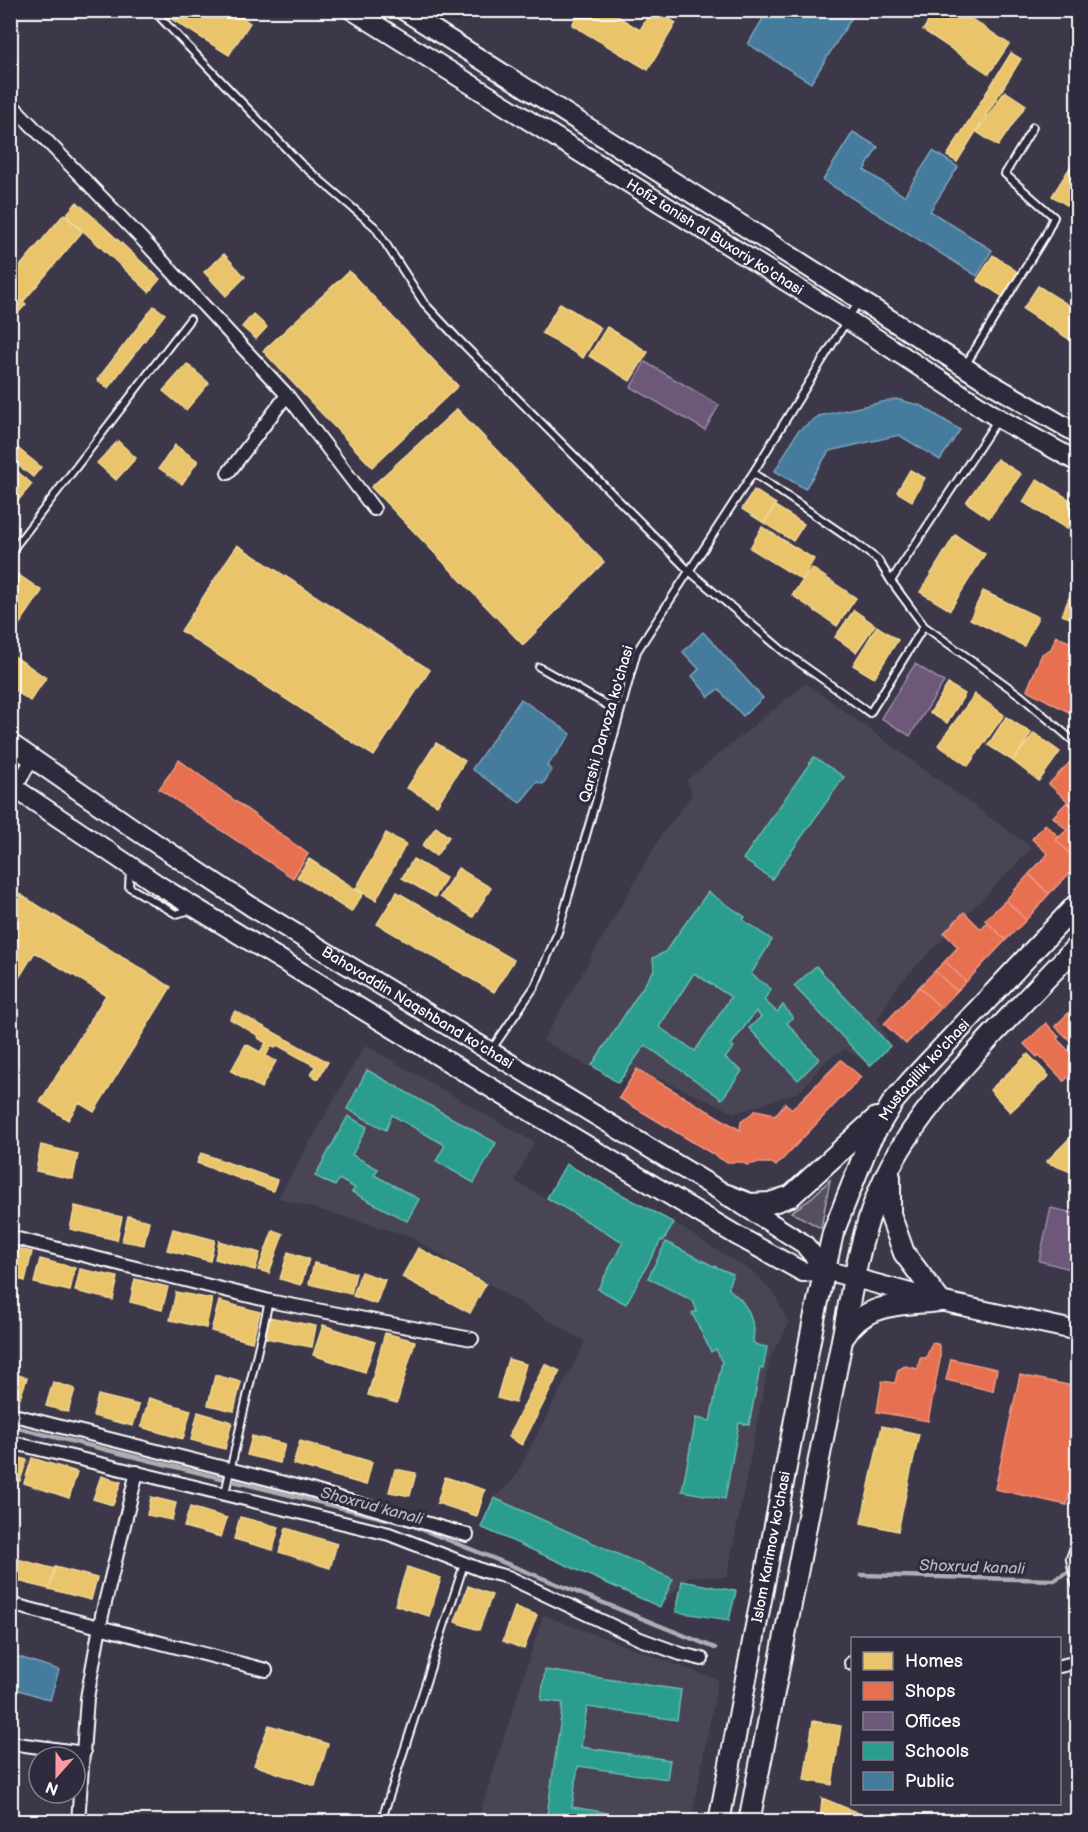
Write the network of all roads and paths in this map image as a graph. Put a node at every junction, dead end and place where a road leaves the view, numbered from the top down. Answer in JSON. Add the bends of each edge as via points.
{"nodes":[{"id":1,"x":153,"y":10,"type":"edge"},
{"id":2,"x":352,"y":10,"type":"edge"},
{"id":3,"x":403,"y":10,"type":"edge"},
{"id":4,"x":10,"y":103,"type":"edge"},
{"id":5,"x":1033,"y":127,"type":"dead end"},
{"id":6,"x":660,"y":173,"type":"junction"},
{"id":7,"x":646,"y":195,"type":"junction"},
{"id":8,"x":860,"y":300,"type":"junction"},
{"id":9,"x":190,"y":319,"type":"dead end"},
{"id":10,"x":848,"y":320,"type":"junction"},
{"id":11,"x":964,"y":367,"type":"junction"},
{"id":12,"x":287,"y":395,"type":"junction"},
{"id":13,"x":998,"y":418,"type":"junction"},
{"id":14,"x":1077,"y":434,"type":"edge"},
{"id":15,"x":1077,"y":462,"type":"edge"},
{"id":16,"x":228,"y":473,"type":"dead end"},
{"id":17,"x":753,"y":473,"type":"junction"},
{"id":18,"x":374,"y":509,"type":"dead end"},
{"id":19,"x":10,"y":553,"type":"edge"},
{"id":20,"x":689,"y":571,"type":"junction"},
{"id":21,"x":891,"y":581,"type":"junction"},
{"id":22,"x":924,"y":626,"type":"junction"},
{"id":23,"x":538,"y":667,"type":"dead end"},
{"id":24,"x":619,"y":712,"type":"junction"},
{"id":25,"x":10,"y":743,"type":"edge"},
{"id":26,"x":1077,"y":745,"type":"edge"},
{"id":27,"x":32,"y":758,"type":"junction"},
{"id":28,"x":12,"y":791,"type":"edge"},
{"id":29,"x":1077,"y":903,"type":"edge"},
{"id":30,"x":1077,"y":945,"type":"edge"},
{"id":31,"x":490,"y":1052,"type":"junction"},
{"id":32,"x":893,"y":1102,"type":"junction"},
{"id":33,"x":890,"y":1166,"type":"junction"},
{"id":34,"x":727,"y":1195,"type":"junction"},
{"id":35,"x":10,"y":1237,"type":"edge"},
{"id":36,"x":825,"y":1270,"type":"junction"},
{"id":37,"x":854,"y":1278,"type":"junction"},
{"id":38,"x":269,"y":1301,"type":"junction"},
{"id":39,"x":940,"y":1301,"type":"junction"},
{"id":40,"x":1077,"y":1312,"type":"edge"},
{"id":41,"x":1076,"y":1331,"type":"edge"},
{"id":42,"x":472,"y":1339,"type":"dead end"},
{"id":43,"x":843,"y":1339,"type":"junction"},
{"id":44,"x":10,"y":1414,"type":"edge"},
{"id":45,"x":10,"y":1442,"type":"edge"},
{"id":46,"x":231,"y":1469,"type":"junction"},
{"id":47,"x":137,"y":1472,"type":"junction"},
{"id":48,"x":225,"y":1493,"type":"junction"},
{"id":49,"x":467,"y":1535,"type":"dead end"},
{"id":50,"x":1077,"y":1545,"type":"edge"},
{"id":51,"x":464,"y":1564,"type":"junction"},
{"id":52,"x":1077,"y":1582,"type":"edge"},
{"id":53,"x":10,"y":1604,"type":"edge"},
{"id":54,"x":100,"y":1627,"type":"junction"},
{"id":55,"x":702,"y":1659,"type":"dead end"},
{"id":56,"x":1077,"y":1662,"type":"edge"},
{"id":57,"x":1061,"y":1666,"type":"edge"},
{"id":58,"x":266,"y":1670,"type":"dead end"},
{"id":59,"x":10,"y":1743,"type":"edge"},
{"id":60,"x":27,"y":1745,"type":"edge"},
{"id":61,"x":84,"y":1745,"type":"edge"},
{"id":62,"x":79,"y":1805,"type":"edge"},
{"id":63,"x":78,"y":1821,"type":"edge"},
{"id":64,"x":381,"y":1821,"type":"edge"},
{"id":65,"x":719,"y":1821,"type":"edge"},
{"id":66,"x":749,"y":1821,"type":"edge"}],
"edges":[{"from":1,"to":20,"type":"lane","via":[[300,163],[375,227],[424,303]]},
{"from":2,"to":7,"type":"main road","name":"Hofiz tanish al Buxoriy ko'chasi"},
{"from":3,"to":6,"type":"main road","name":"Hofiz tanish al Buxoriy ko'chasi"},
{"from":4,"to":12,"type":"street"},
{"from":5,"to":11,"type":"lane","via":[[1005,174],[1054,217]]},
{"from":6,"to":7,"type":"main road"},
{"from":6,"to":8,"type":"main road","name":"Hofiz tanish al Buxoriy ko'chasi"},
{"from":7,"to":10,"type":"main road","name":"Hofiz tanish al Buxoriy ko'chasi"},
{"from":8,"to":10,"type":"lane","name":"Qarshi Darvoza ko'chasi"},
{"from":8,"to":11,"type":"main road","name":"Hofiz tanish al Buxoriy ko'chasi"},
{"from":9,"to":19,"type":"lane"},
{"from":10,"to":13,"type":"main road","name":"Hofiz tanish al Buxoriy ko'chasi"},
{"from":10,"to":17,"type":"lane","name":"Qarshi Darvoza ko'chasi"},
{"from":11,"to":14,"type":"main road","name":"Hofiz tanish al Buxoriy ko'chasi"},
{"from":12,"to":16,"type":"street"},
{"from":12,"to":18,"type":"street"},
{"from":13,"to":15,"type":"main road","name":"Hofiz tanish al Buxoriy ko'chasi"},
{"from":13,"to":21,"type":"lane"},
{"from":17,"to":20,"type":"lane","name":"Qarshi Darvoza ko'chasi"},
{"from":17,"to":21,"type":"lane","via":[[878,560]]},
{"from":20,"to":22,"type":"lane","via":[[783,651],[870,713]]},
{"from":20,"to":24,"type":"lane","name":"Qarshi Darvoza ko'chasi","via":[[637,651]]},
{"from":21,"to":22,"type":"lane"},
{"from":22,"to":26,"type":"lane","via":[[1012,689]]},
{"from":23,"to":24,"type":"lane"},
{"from":24,"to":31,"type":"lane","name":"Qarshi Darvoza ko'chasi","via":[[558,932],[535,986]]},
{"from":25,"to":27,"type":"main road","name":"Bahovaddin Naqshband ko'chasi"},
{"from":27,"to":28,"type":"street"},
{"from":27,"to":31,"type":"main road","name":"Bahovaddin Naqshband ko'chasi","via":[[252,907]]},
{"from":28,"to":36,"type":"main road","name":"Bahovaddin Naqshband ko'chasi","via":[[197,908],[754,1245],[803,1272]]},
{"from":29,"to":32,"type":"main road","name":"Mustaqillik ko'chasi"},
{"from":30,"to":33,"type":"main road","name":"Mustaqillik ko'chasi","via":[[956,1075],[910,1132]]},
{"from":31,"to":34,"type":"main road","name":"Bahovaddin Naqshband ko'chasi"},
{"from":32,"to":34,"type":"main road","via":[[791,1196],[750,1204]]},
{"from":32,"to":36,"type":"main road","name":"Mustaqillik ko'chasi","via":[[859,1165],[832,1233]]},
{"from":33,"to":37,"type":"main road","name":"Mustaqillik ko'chasi","via":[[871,1211]]},
{"from":33,"to":39,"type":"main road","via":[[891,1214],[904,1253]]},
{"from":34,"to":36,"type":"main road","name":"Bahovaddin Naqshband ko'chasi","via":[[804,1244]]},
{"from":35,"to":38,"type":"street"},
{"from":36,"to":37,"type":"main road","name":"Bahovaddin Naqshband ko'chasi"},
{"from":36,"to":65,"type":"main road","name":"Islom Karimov ko'chasi"},
{"from":37,"to":39,"type":"main road","name":"Bahovaddin Naqshband ko'chasi"},
{"from":37,"to":43,"type":"main road","name":"Islom Karimov ko'chasi"},
{"from":38,"to":42,"type":"street"},
{"from":38,"to":46,"type":"lane"},
{"from":39,"to":41,"type":"main road","name":"Bahovaddin Naqshband ko'chasi"},
{"from":39,"to":43,"type":"main road","via":[[881,1307],[851,1325]]},
{"from":40,"to":41,"type":"lane"},
{"from":43,"to":66,"type":"main road","name":"Islom Karimov ko'chasi"},
{"from":44,"to":46,"type":"street"},
{"from":45,"to":47,"type":"street"},
{"from":46,"to":48,"type":"lane"},
{"from":46,"to":49,"type":"street"},
{"from":47,"to":48,"type":"street"},
{"from":47,"to":54,"type":"street"},
{"from":48,"to":51,"type":"street","via":[[389,1534]]},
{"from":50,"to":52,"type":"street","via":[[1073,1559]]},
{"from":51,"to":55,"type":"street","via":[[517,1581],[640,1639]]},
{"from":51,"to":64,"type":"lane"},
{"from":53,"to":54,"type":"street"},
{"from":54,"to":58,"type":"street"},
{"from":54,"to":61,"type":"street","via":[[87,1698]]},
{"from":56,"to":57,"type":"street"},
{"from":59,"to":60,"type":"street"},
{"from":62,"to":63,"type":"street"}]}
